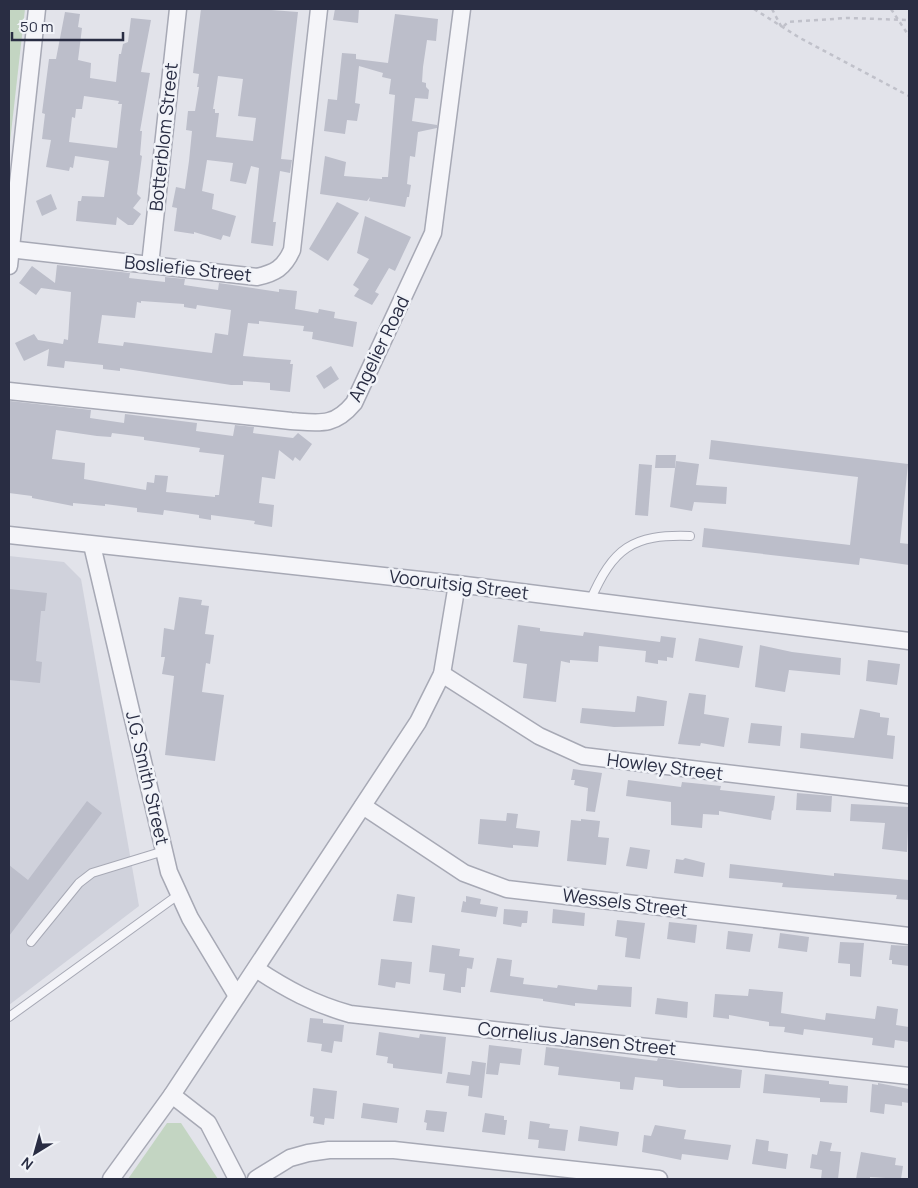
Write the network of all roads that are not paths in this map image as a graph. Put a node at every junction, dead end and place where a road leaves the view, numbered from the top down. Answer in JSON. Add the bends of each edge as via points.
{"nodes":[{"id":1,"x":37,"y":9,"type":"edge"},
{"id":2,"x":178,"y":9,"type":"edge"},
{"id":3,"x":319,"y":9,"type":"edge"},
{"id":4,"x":462,"y":9,"type":"edge"},
{"id":5,"x":9,"y":255,"type":"edge"},
{"id":6,"x":150,"y":265,"type":"junction"},
{"id":7,"x":9,"y":391,"type":"edge"},
{"id":8,"x":9,"y":536,"type":"edge"},
{"id":9,"x":690,"y":536,"type":"dead end"},
{"id":10,"x":92,"y":546,"type":"junction"},
{"id":11,"x":457,"y":584,"type":"junction"},
{"id":12,"x":590,"y":601,"type":"junction"},
{"id":13,"x":909,"y":641,"type":"edge"},
{"id":14,"x":442,"y":674,"type":"junction"},
{"id":15,"x":909,"y":795,"type":"edge"},
{"id":16,"x":363,"y":806,"type":"junction"},
{"id":17,"x":164,"y":851,"type":"junction"},
{"id":18,"x":178,"y":895,"type":"junction"},
{"id":19,"x":909,"y":936,"type":"edge"},
{"id":20,"x":31,"y":942,"type":"dead end"},
{"id":21,"x":256,"y":969,"type":"junction"},
{"id":22,"x":237,"y":996,"type":"junction"},
{"id":23,"x":9,"y":1017,"type":"edge"},
{"id":24,"x":909,"y":1076,"type":"edge"},
{"id":25,"x":172,"y":1096,"type":"junction"},
{"id":26,"x":111,"y":1179,"type":"edge"},
{"id":27,"x":237,"y":1179,"type":"edge"},
{"id":28,"x":256,"y":1179,"type":"edge"},
{"id":29,"x":659,"y":1179,"type":"edge"}],
"edges":[{"from":1,"to":5,"type":"street"},
{"from":2,"to":6,"type":"street","name":"Botterblom Street"},
{"from":3,"to":6,"type":"street","name":"Bosliefie Street","via":[[300,189],[292,250],[286,263],[272,274],[257,277]]},
{"from":4,"to":7,"type":"street","name":"Angelier Road","via":[[433,233],[354,403],[342,417],[320,423]]},
{"from":5,"to":6,"type":"street","name":"Bosliefie Street"},
{"from":8,"to":10,"type":"street","name":"Vooruitsig Street"},
{"from":9,"to":12,"type":"lane","via":[[654,537],[625,548],[605,571]]},
{"from":10,"to":11,"type":"street","name":"Vooruitsig Street"},
{"from":10,"to":17,"type":"street","name":"J.G. Smith Street"},
{"from":11,"to":12,"type":"street","name":"Vooruitsig Street"},
{"from":11,"to":14,"type":"street"},
{"from":12,"to":13,"type":"street","name":"Vooruitsig Street"},
{"from":14,"to":15,"type":"street","name":"Howley Street","via":[[539,736],[583,756]]},
{"from":14,"to":16,"type":"street","via":[[418,722]]},
{"from":16,"to":19,"type":"street","name":"Wessels Street","via":[[464,873],[507,890]]},
{"from":16,"to":21,"type":"street"},
{"from":17,"to":18,"type":"street","name":"J.G. Smith Street"},
{"from":17,"to":20,"type":"lane","via":[[92,873],[79,883]]},
{"from":18,"to":22,"type":"street","name":"J.G. Smith Street"},
{"from":18,"to":23,"type":"lane"},
{"from":21,"to":22,"type":"street"},
{"from":21,"to":24,"type":"street","name":"Cornelius Jansen Street","via":[[299,996],[350,1014]]},
{"from":22,"to":25,"type":"street"},
{"from":25,"to":26,"type":"street"},
{"from":25,"to":27,"type":"street","via":[[208,1123]]},
{"from":28,"to":29,"type":"street","via":[[290,1158],[308,1153],[394,1150]]}]}
